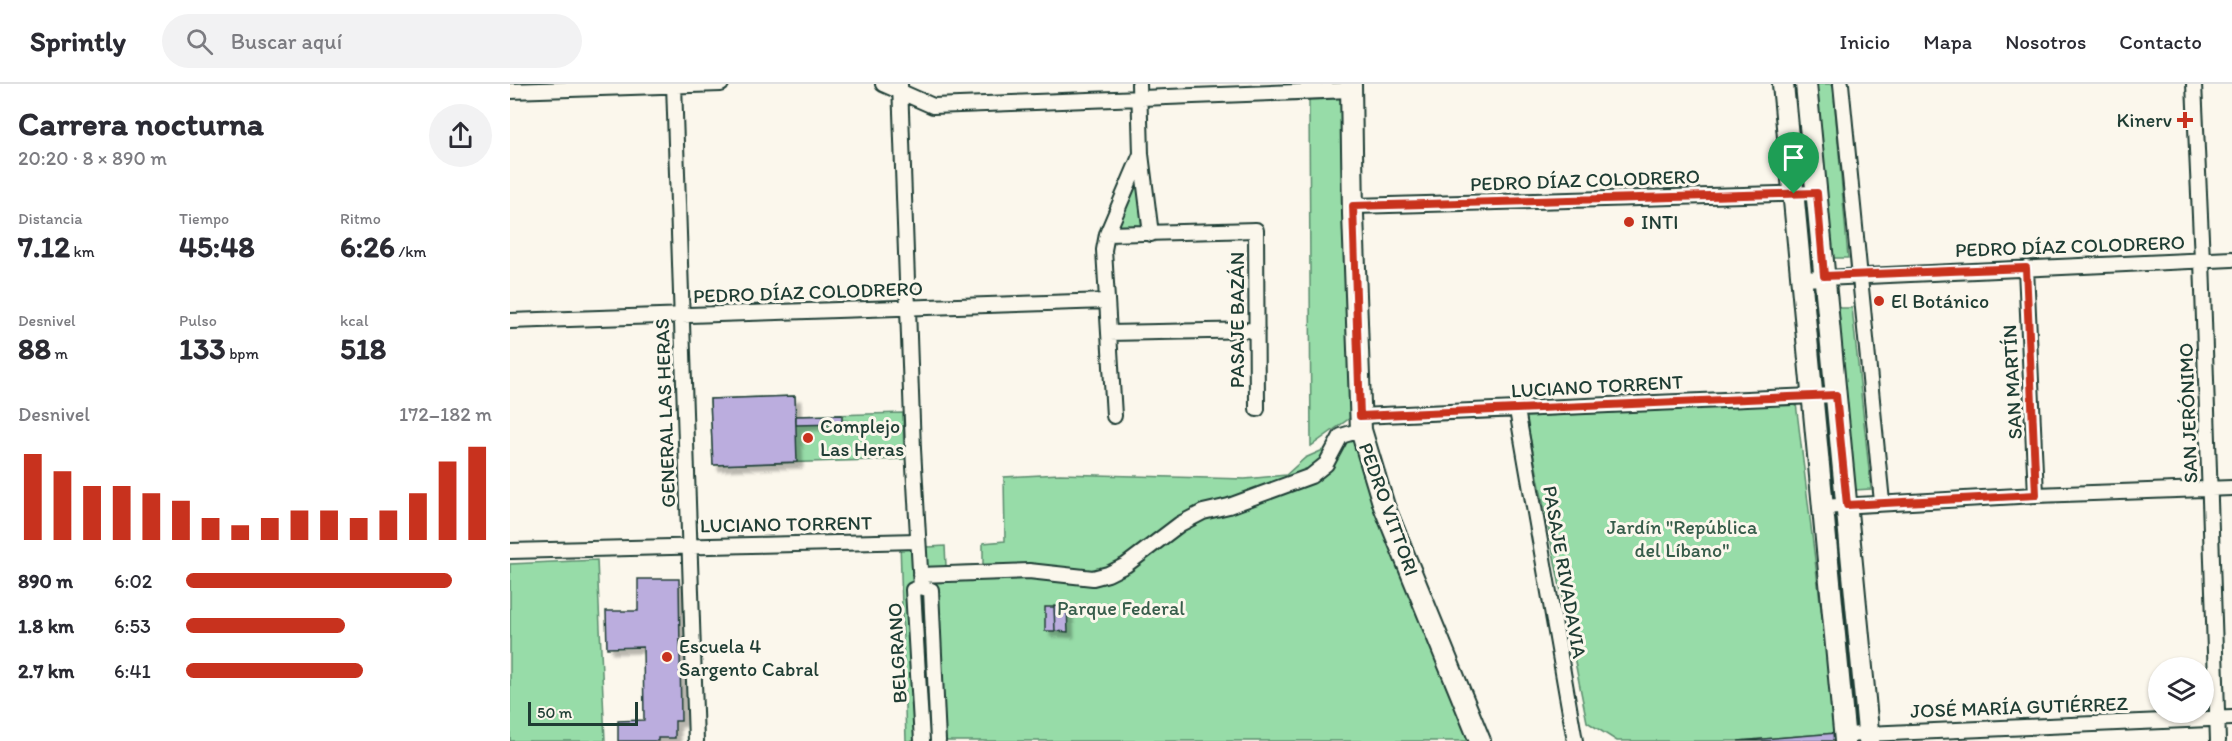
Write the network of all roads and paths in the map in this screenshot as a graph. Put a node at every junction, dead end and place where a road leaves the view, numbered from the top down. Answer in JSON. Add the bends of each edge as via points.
{"nodes":[{"id":1,"x":721,"y":84,"type":"edge"},
{"id":2,"x":883,"y":84,"type":"edge"},
{"id":3,"x":1139,"y":84,"type":"edge"},
{"id":4,"x":1783,"y":84,"type":"edge"},
{"id":5,"x":1806,"y":84,"type":"edge"},
{"id":6,"x":1841,"y":84,"type":"edge"},
{"id":7,"x":2194,"y":84,"type":"edge"},
{"id":8,"x":674,"y":85,"type":"edge"},
{"id":9,"x":1352,"y":87,"type":"edge"},
{"id":10,"x":900,"y":88,"type":"edge"},
{"id":11,"x":510,"y":91,"type":"edge"},
{"id":12,"x":1139,"y":99,"type":"junction"},
{"id":13,"x":1141,"y":154,"type":"junction"},
{"id":14,"x":1817,"y":193,"type":"junction"},
{"id":15,"x":1794,"y":194,"type":"junction"},
{"id":16,"x":1353,"y":206,"type":"junction"},
{"id":17,"x":1107,"y":234,"type":"junction"},
{"id":18,"x":1151,"y":234,"type":"junction"},
{"id":19,"x":2202,"y":260,"type":"junction"},
{"id":20,"x":2232,"y":260,"type":"edge"},
{"id":21,"x":2026,"y":268,"type":"junction"},
{"id":22,"x":1859,"y":275,"type":"junction"},
{"id":23,"x":1824,"y":276,"type":"junction"},
{"id":24,"x":1802,"y":279,"type":"junction"},
{"id":25,"x":1107,"y":301,"type":"junction"},
{"id":26,"x":907,"y":308,"type":"junction"},
{"id":27,"x":682,"y":315,"type":"junction"},
{"id":28,"x":510,"y":321,"type":"edge"},
{"id":29,"x":1257,"y":330,"type":"junction"},
{"id":30,"x":1109,"y":333,"type":"junction"},
{"id":31,"x":1812,"y":395,"type":"junction"},
{"id":32,"x":1836,"y":395,"type":"junction"},
{"id":33,"x":1257,"y":409,"type":"dead end"},
{"id":34,"x":1517,"y":410,"type":"junction"},
{"id":35,"x":1114,"y":416,"type":"dead end"},
{"id":36,"x":1360,"y":423,"type":"junction"},
{"id":37,"x":2232,"y":488,"type":"edge"},
{"id":38,"x":2210,"y":489,"type":"junction"},
{"id":39,"x":2036,"y":495,"type":"junction"},
{"id":40,"x":1882,"y":502,"type":"junction"},
{"id":41,"x":1847,"y":505,"type":"junction"},
{"id":42,"x":1822,"y":507,"type":"junction"},
{"id":43,"x":918,"y":541,"type":"junction"},
{"id":44,"x":689,"y":545,"type":"junction"},
{"id":45,"x":510,"y":551,"type":"edge"},
{"id":46,"x":921,"y":581,"type":"junction"},
{"id":47,"x":2217,"y":718,"type":"junction"},
{"id":48,"x":2232,"y":718,"type":"edge"},
{"id":49,"x":1869,"y":737,"type":"edge"},
{"id":50,"x":1845,"y":738,"type":"edge"},
{"id":51,"x":696,"y":741,"type":"edge"},
{"id":52,"x":921,"y":741,"type":"edge"},
{"id":53,"x":938,"y":741,"type":"edge"},
{"id":54,"x":1480,"y":741,"type":"edge"},
{"id":55,"x":1575,"y":741,"type":"edge"},
{"id":56,"x":2218,"y":741,"type":"edge"}],
"edges":[{"from":1,"to":8,"type":"street"},
{"from":2,"to":10,"type":"street"},
{"from":3,"to":12,"type":"street"},
{"from":4,"to":15,"type":"main road"},
{"from":5,"to":14,"type":"main road"},
{"from":6,"to":22,"type":"street"},
{"from":7,"to":19,"type":"street","name":"SAN JERÓNIMO"},
{"from":8,"to":11,"type":"street"},
{"from":8,"to":27,"type":"street","name":"GENERAL LAS HERAS"},
{"from":9,"to":12,"type":"street"},
{"from":9,"to":16,"type":"main road","name":"PEDRO VITTORI"},
{"from":10,"to":12,"type":"street","via":[[933,105]]},
{"from":10,"to":26,"type":"street"},
{"from":12,"to":13,"type":"street"},
{"from":13,"to":17,"type":"street"},
{"from":13,"to":18,"type":"street"},
{"from":14,"to":15,"type":"street","name":"PEDRO DÍAZ COLODRERO"},
{"from":14,"to":23,"type":"main road"},
{"from":15,"to":16,"type":"street","name":"PEDRO DÍAZ COLODRERO"},
{"from":15,"to":24,"type":"main road"},
{"from":16,"to":36,"type":"main road","name":"PEDRO VITTORI"},
{"from":17,"to":18,"type":"street"},
{"from":17,"to":25,"type":"street"},
{"from":18,"to":29,"type":"street","name":"PASAJE BAZÁN","via":[[1256,230]]},
{"from":19,"to":20,"type":"street","name":"PEDRO DÍAZ COLODRERO"},
{"from":19,"to":21,"type":"street","name":"PEDRO DÍAZ COLODRERO"},
{"from":19,"to":38,"type":"street","name":"SAN JERÓNIMO"},
{"from":21,"to":22,"type":"street","name":"PEDRO DÍAZ COLODRERO"},
{"from":21,"to":39,"type":"street","name":"SAN MARTÍN"},
{"from":22,"to":23,"type":"street","name":"PEDRO DÍAZ COLODRERO"},
{"from":22,"to":40,"type":"street"},
{"from":23,"to":24,"type":"street","name":"PEDRO DÍAZ COLODRERO"},
{"from":23,"to":32,"type":"main road"},
{"from":24,"to":31,"type":"main road"},
{"from":25,"to":26,"type":"street","name":"PEDRO DÍAZ COLODRERO"},
{"from":25,"to":30,"type":"street"},
{"from":26,"to":27,"type":"street","name":"PEDRO DÍAZ COLODRERO"},
{"from":26,"to":43,"type":"street"},
{"from":27,"to":28,"type":"street","name":"PEDRO DÍAZ COLODRERO"},
{"from":27,"to":44,"type":"street","name":"GENERAL LAS HERAS"},
{"from":29,"to":30,"type":"street"},
{"from":29,"to":33,"type":"street","name":"PASAJE BAZÁN"},
{"from":30,"to":35,"type":"street"},
{"from":31,"to":32,"type":"street","name":"LUCIANO TORRENT"},
{"from":31,"to":34,"type":"street","name":"LUCIANO TORRENT"},
{"from":31,"to":42,"type":"main road"},
{"from":32,"to":41,"type":"main road"},
{"from":34,"to":36,"type":"street","name":"LUCIANO TORRENT"},
{"from":34,"to":55,"type":"street","name":"PASAJE RIVADAVIA"},
{"from":36,"to":46,"type":"street","name":"LUCIANO TORRENT","via":[[1341,436],[1326,464],[1311,476],[1203,512],[1108,574],[1092,578],[1029,571]]},
{"from":36,"to":54,"type":"main road","name":"PEDRO VITTORI","via":[[1384,506]]},
{"from":37,"to":38,"type":"street"},
{"from":38,"to":39,"type":"street"},
{"from":38,"to":47,"type":"street","name":"SAN JERÓNIMO"},
{"from":39,"to":40,"type":"street"},
{"from":40,"to":41,"type":"street"},
{"from":41,"to":42,"type":"street"},
{"from":41,"to":49,"type":"main road"},
{"from":42,"to":50,"type":"main road"},
{"from":43,"to":44,"type":"street","name":"LUCIANO TORRENT"},
{"from":43,"to":46,"type":"street"},
{"from":44,"to":45,"type":"street","name":"LUCIANO TORRENT"},
{"from":44,"to":51,"type":"street","name":"GENERAL LAS HERAS"},
{"from":46,"to":52,"type":"street","name":"BELGRANO","via":[[914,590]]},
{"from":46,"to":53,"type":"street","name":"BELGRANO","via":[[931,590]]},
{"from":47,"to":48,"type":"street","name":"JOSÉ MARÍA GUTIÉRREZ"},
{"from":47,"to":49,"type":"street","name":"JOSÉ MARÍA GUTIÉRREZ"},
{"from":47,"to":56,"type":"street","name":"SAN JERÓNIMO"},
{"from":49,"to":50,"type":"street","name":"JOSÉ MARÍA GUTIÉRREZ"}]}
